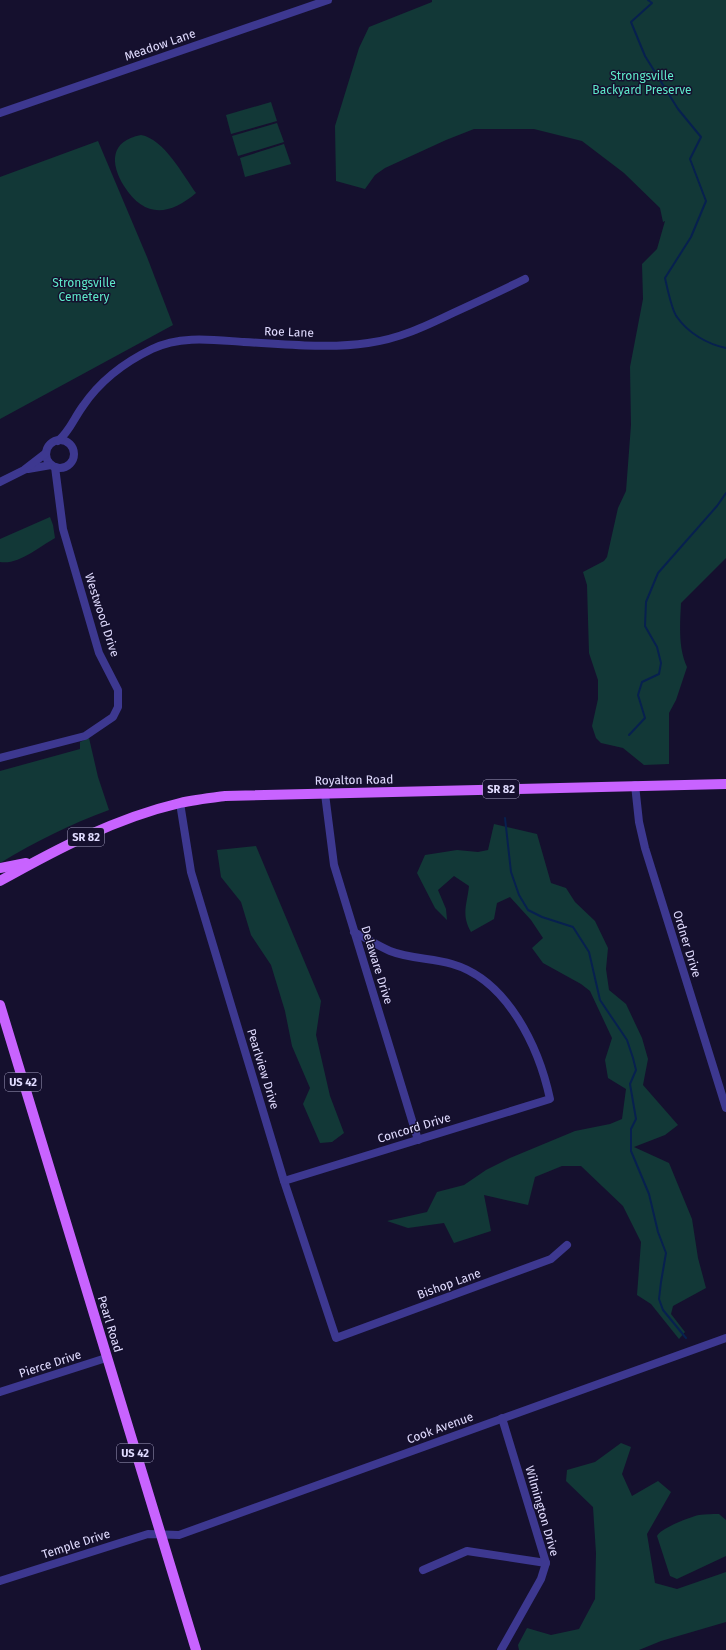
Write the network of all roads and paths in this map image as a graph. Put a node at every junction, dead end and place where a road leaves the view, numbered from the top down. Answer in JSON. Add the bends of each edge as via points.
{"nodes":[{"id":1,"x":328,"y":0,"type":"edge"},
{"id":2,"x":0,"y":113,"type":"edge"},
{"id":3,"x":525,"y":279,"type":"dead end"},
{"id":4,"x":73,"y":423,"type":"junction"},
{"id":5,"x":58,"y":440,"type":"junction"},
{"id":6,"x":73,"y":448,"type":"junction"},
{"id":7,"x":46,"y":453,"type":"junction"},
{"id":8,"x":53,"y":466,"type":"junction"},
{"id":9,"x":66,"y":467,"type":"junction"},
{"id":10,"x":24,"y":470,"type":"junction"},
{"id":11,"x":0,"y":482,"type":"edge"},
{"id":12,"x":59,"y":493,"type":"junction"},
{"id":13,"x":0,"y":758,"type":"edge"},
{"id":14,"x":726,"y":784,"type":"edge"},
{"id":15,"x":635,"y":786,"type":"junction"},
{"id":16,"x":325,"y":794,"type":"junction"},
{"id":17,"x":180,"y":803,"type":"junction"},
{"id":18,"x":37,"y":860,"type":"junction"},
{"id":19,"x":0,"y":868,"type":"edge"},
{"id":20,"x":0,"y":881,"type":"edge"},
{"id":21,"x":354,"y":932,"type":"junction"},
{"id":22,"x":0,"y":1005,"type":"edge"},
{"id":23,"x":726,"y":1108,"type":"edge"},
{"id":24,"x":418,"y":1140,"type":"junction"},
{"id":25,"x":284,"y":1180,"type":"junction"},
{"id":26,"x":567,"y":1246,"type":"dead end"},
{"id":27,"x":336,"y":1338,"type":"joint"},
{"id":28,"x":726,"y":1338,"type":"edge"},
{"id":29,"x":106,"y":1358,"type":"junction"},
{"id":30,"x":0,"y":1392,"type":"edge"},
{"id":31,"x":502,"y":1418,"type":"junction"},
{"id":32,"x":161,"y":1534,"type":"junction"},
{"id":33,"x":546,"y":1563,"type":"junction"},
{"id":34,"x":423,"y":1570,"type":"dead end"},
{"id":35,"x":0,"y":1581,"type":"edge"},
{"id":36,"x":196,"y":1650,"type":"edge"},
{"id":37,"x":501,"y":1650,"type":"edge"}],
"edges":[{"from":1,"to":2,"type":"street","name":"Meadow Lane"},
{"from":3,"to":4,"type":"street","name":"Roe Lane","via":[[415,331],[368,343],[302,345],[201,339],[164,345],[128,363],[101,383]]},
{"from":4,"to":5,"type":"street","name":"Roe Lane"},
{"from":4,"to":6,"type":"street"},
{"from":5,"to":6,"type":"street","via":[[66,441]]},
{"from":5,"to":7,"type":"street","via":[[49,445]]},
{"from":6,"to":9,"type":"street","via":[[73,460]]},
{"from":7,"to":8,"type":"street","via":[[47,460]]},
{"from":7,"to":10,"type":"street"},
{"from":8,"to":9,"type":"street"},
{"from":8,"to":10,"type":"street"},
{"from":8,"to":12,"type":"street","name":"Westwood Drive"},
{"from":9,"to":12,"type":"street","name":"Westwood Drive"},
{"from":10,"to":11,"type":"street"},
{"from":12,"to":13,"type":"street","name":"Westwood Drive","via":[[63,528],[99,653],[118,690],[118,707],[113,717],[84,736]]},
{"from":14,"to":15,"type":"main road","name":"Royalton Road","number":"SR 82"},
{"from":15,"to":16,"type":"main road","name":"Royalton Road","number":"SR 82"},
{"from":15,"to":23,"type":"street","name":"Ordner Drive","via":[[645,848]]},
{"from":16,"to":17,"type":"main road","name":"Royalton Road","number":"SR 82","via":[[225,796]]},
{"from":16,"to":21,"type":"street","name":"Delaware Drive","via":[[334,865]]},
{"from":17,"to":18,"type":"main road","name":"Royalton Road","number":"SR 82","via":[[119,822]]},
{"from":17,"to":25,"type":"street","name":"Pearlview Drive","via":[[191,872]]},
{"from":18,"to":19,"type":"main road"},
{"from":18,"to":20,"type":"main road","name":"Royalton Road","number":"SR 82"},
{"from":21,"to":24,"type":"street","name":"Delaware Drive"},
{"from":21,"to":24,"type":"street","name":"Concord Drive","via":[[390,951],[453,964],[476,975],[500,994],[529,1039],[544,1074],[550,1099]]},
{"from":22,"to":29,"type":"main road","name":"Pearl Road","number":"US 42"},
{"from":24,"to":25,"type":"street","name":"Concord Drive"},
{"from":25,"to":27,"type":"street","name":"Pearlview Drive"},
{"from":26,"to":27,"type":"street","name":"Bishop Lane","via":[[551,1259]]},
{"from":28,"to":31,"type":"street","name":"Cook Avenue"},
{"from":29,"to":30,"type":"street","name":"Pierce Drive"},
{"from":29,"to":32,"type":"main road","name":"Pearl Road","number":"US 42"},
{"from":31,"to":32,"type":"street","name":"Cook Avenue","via":[[179,1535]]},
{"from":31,"to":33,"type":"street","name":"Wilmington Drive"},
{"from":32,"to":35,"type":"street","name":"Temple Drive","via":[[148,1534]]},
{"from":32,"to":36,"type":"main road","name":"Pearl Road","number":"US 42"},
{"from":33,"to":34,"type":"street","via":[[467,1551]]},
{"from":33,"to":37,"type":"street","name":"Wilmington Drive","via":[[541,1579]]}]}
